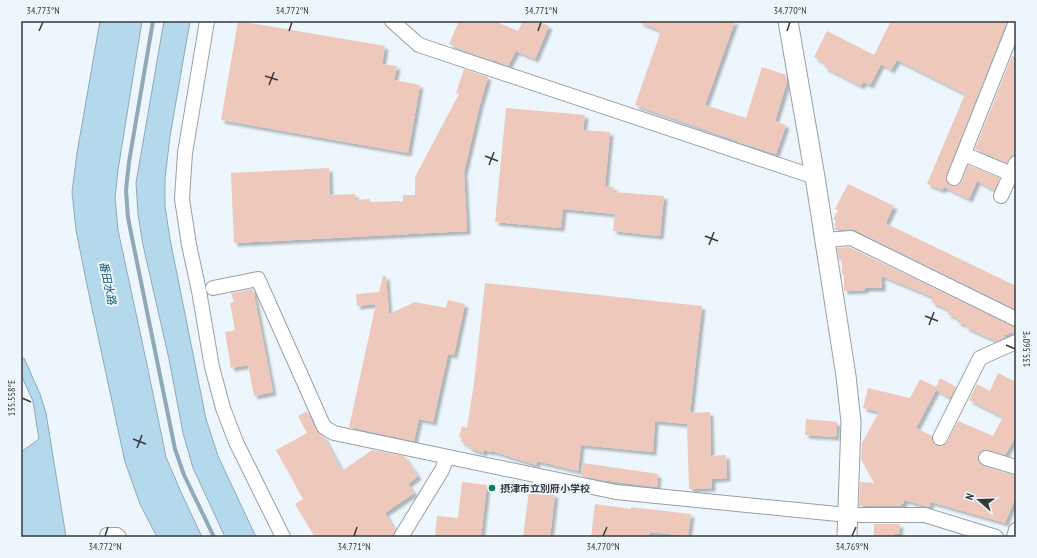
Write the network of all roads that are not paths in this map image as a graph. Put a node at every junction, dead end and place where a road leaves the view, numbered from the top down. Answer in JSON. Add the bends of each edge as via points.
{"nodes":[{"id":1,"x":207,"y":21,"type":"edge"},
{"id":2,"x":392,"y":21,"type":"edge"},
{"id":3,"x":788,"y":21,"type":"edge"},
{"id":4,"x":1016,"y":22,"type":"edge"},
{"id":5,"x":964,"y":154,"type":"junction"},
{"id":6,"x":1014,"y":171,"type":"edge"},
{"id":7,"x":815,"y":177,"type":"junction"},
{"id":8,"x":954,"y":178,"type":"dead end"},
{"id":9,"x":1001,"y":196,"type":"dead end"},
{"id":10,"x":825,"y":240,"type":"junction"},
{"id":11,"x":213,"y":288,"type":"dead end"},
{"id":12,"x":1016,"y":318,"type":"edge"},
{"id":13,"x":1016,"y":342,"type":"edge"},
{"id":14,"x":940,"y":438,"type":"dead end"},
{"id":15,"x":447,"y":457,"type":"junction"},
{"id":16,"x":986,"y":458,"type":"dead end"},
{"id":17,"x":1014,"y":463,"type":"edge"},
{"id":18,"x":848,"y":516,"type":"junction"},
{"id":19,"x":1016,"y":530,"type":"edge"},
{"id":20,"x":107,"y":537,"type":"edge"},
{"id":21,"x":119,"y":537,"type":"edge"},
{"id":22,"x":284,"y":537,"type":"edge"},
{"id":23,"x":401,"y":537,"type":"edge"},
{"id":24,"x":847,"y":537,"type":"edge"},
{"id":25,"x":994,"y":537,"type":"edge"},
{"id":26,"x":1014,"y":537,"type":"edge"}],
"edges":[{"from":1,"to":22,"type":"street","via":[[185,153],[182,199],[212,367],[223,408],[236,442]]},
{"from":2,"to":7,"type":"street","via":[[419,46]]},
{"from":3,"to":7,"type":"street"},
{"from":4,"to":5,"type":"street"},
{"from":5,"to":6,"type":"street"},
{"from":5,"to":8,"type":"street"},
{"from":6,"to":9,"type":"street"},
{"from":7,"to":10,"type":"street"},
{"from":10,"to":12,"type":"street","via":[[851,238]]},
{"from":10,"to":18,"type":"street","via":[[851,422]]},
{"from":11,"to":15,"type":"street","via":[[258,279],[324,427],[334,433]]},
{"from":13,"to":14,"type":"street","via":[[980,358]]},
{"from":15,"to":18,"type":"street","via":[[616,492]]},
{"from":15,"to":23,"type":"street","via":[[442,470]]},
{"from":16,"to":17,"type":"street"},
{"from":18,"to":24,"type":"street"},
{"from":18,"to":25,"type":"street","via":[[925,515]]},
{"from":19,"to":26,"type":"street"},
{"from":20,"to":21,"type":"street"}]}
